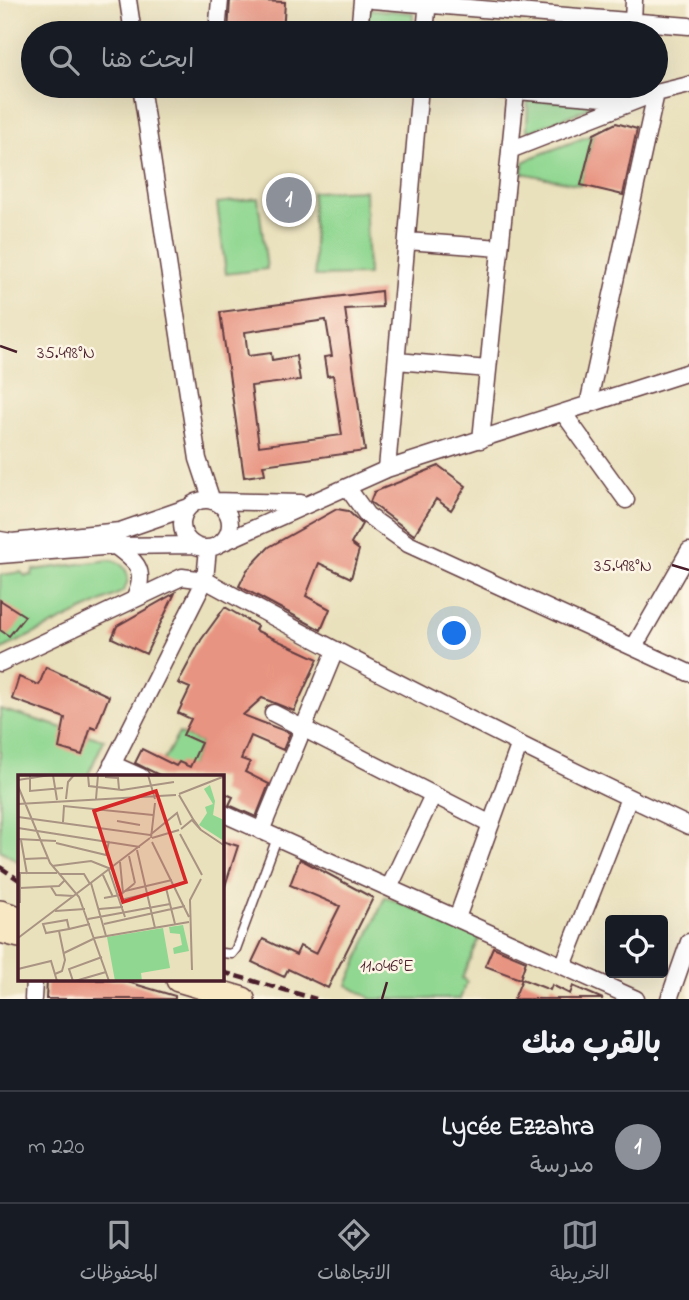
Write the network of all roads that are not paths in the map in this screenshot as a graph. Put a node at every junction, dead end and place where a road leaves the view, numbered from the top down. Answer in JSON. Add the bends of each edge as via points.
{"nodes":[{"id":1,"x":128,"y":0,"type":"edge"},
{"id":2,"x":220,"y":0,"type":"edge"},
{"id":3,"x":362,"y":0,"type":"edge"},
{"id":4,"x":372,"y":0,"type":"edge"},
{"id":5,"x":635,"y":0,"type":"edge"},
{"id":6,"x":428,"y":2,"type":"edge"},
{"id":7,"x":497,"y":5,"type":"edge"},
{"id":8,"x":565,"y":8,"type":"edge"},
{"id":9,"x":131,"y":21,"type":"edge"},
{"id":10,"x":218,"y":21,"type":"edge"},
{"id":11,"x":360,"y":21,"type":"edge"},
{"id":12,"x":426,"y":21,"type":"edge"},
{"id":13,"x":612,"y":21,"type":"edge"},
{"id":14,"x":627,"y":21,"type":"edge"},
{"id":15,"x":668,"y":26,"type":"edge"},
{"id":16,"x":689,"y":26,"type":"edge"},
{"id":17,"x":689,"y":85,"type":"edge"},
{"id":18,"x":668,"y":90,"type":"edge"},
{"id":19,"x":143,"y":98,"type":"edge"},
{"id":20,"x":420,"y":98,"type":"edge"},
{"id":21,"x":515,"y":98,"type":"edge"},
{"id":22,"x":620,"y":98,"type":"edge"},
{"id":23,"x":655,"y":98,"type":"edge"},
{"id":24,"x":510,"y":150,"type":"junction"},
{"id":25,"x":407,"y":240,"type":"junction"},
{"id":26,"x":500,"y":248,"type":"junction"},
{"id":27,"x":397,"y":361,"type":"junction"},
{"id":28,"x":488,"y":369,"type":"junction"},
{"id":29,"x":689,"y":372,"type":"edge"},
{"id":30,"x":588,"y":405,"type":"junction"},
{"id":31,"x":564,"y":414,"type":"junction"},
{"id":32,"x":481,"y":440,"type":"junction"},
{"id":33,"x":198,"y":458,"type":"junction"},
{"id":34,"x":387,"y":469,"type":"junction"},
{"id":35,"x":347,"y":487,"type":"junction"},
{"id":36,"x":626,"y":500,"type":"dead end"},
{"id":37,"x":213,"y":501,"type":"junction"},
{"id":38,"x":306,"y":504,"type":"junction"},
{"id":39,"x":190,"y":505,"type":"junction"},
{"id":40,"x":0,"y":540,"type":"edge"},
{"id":41,"x":116,"y":546,"type":"junction"},
{"id":42,"x":206,"y":546,"type":"junction"},
{"id":43,"x":689,"y":551,"type":"edge"},
{"id":44,"x":4,"y":556,"type":"edge"},
{"id":45,"x":205,"y":580,"type":"junction"},
{"id":46,"x":135,"y":598,"type":"junction"},
{"id":47,"x":634,"y":647,"type":"junction"},
{"id":48,"x":335,"y":651,"type":"junction"},
{"id":49,"x":0,"y":663,"type":"edge"},
{"id":50,"x":689,"y":673,"type":"edge"},
{"id":51,"x":273,"y":713,"type":"dead end"},
{"id":52,"x":303,"y":729,"type":"junction"},
{"id":53,"x":519,"y":746,"type":"junction"},
{"id":54,"x":109,"y":770,"type":"edge"},
{"id":55,"x":132,"y":775,"type":"edge"},
{"id":56,"x":433,"y":795,"type":"junction"},
{"id":57,"x":629,"y":798,"type":"junction"},
{"id":58,"x":224,"y":814,"type":"edge"},
{"id":59,"x":491,"y":824,"type":"junction"},
{"id":60,"x":689,"y":826,"type":"edge"},
{"id":61,"x":261,"y":831,"type":"junction"},
{"id":62,"x":277,"y":838,"type":"junction"},
{"id":63,"x":389,"y":888,"type":"junction"},
{"id":64,"x":0,"y":912,"type":"edge"},
{"id":65,"x":18,"y":918,"type":"edge"},
{"id":66,"x":457,"y":918,"type":"junction"},
{"id":67,"x":0,"y":931,"type":"edge"},
{"id":68,"x":18,"y":936,"type":"edge"},
{"id":69,"x":689,"y":942,"type":"edge"},
{"id":70,"x":224,"y":953,"type":"edge"},
{"id":71,"x":562,"y":966,"type":"junction"},
{"id":72,"x":185,"y":982,"type":"edge"},
{"id":73,"x":243,"y":999,"type":"edge"},
{"id":74,"x":636,"y":999,"type":"edge"},
{"id":75,"x":669,"y":999,"type":"edge"}],
"edges":[{"from":1,"to":9,"type":"street"},
{"from":2,"to":10,"type":"street"},
{"from":3,"to":11,"type":"street"},
{"from":4,"to":6,"type":"street"},
{"from":5,"to":14,"type":"street"},
{"from":6,"to":7,"type":"street"},
{"from":6,"to":12,"type":"street"},
{"from":7,"to":8,"type":"street"},
{"from":8,"to":13,"type":"street"},
{"from":15,"to":16,"type":"street"},
{"from":17,"to":18,"type":"street"},
{"from":19,"to":33,"type":"street"},
{"from":20,"to":25,"type":"street"},
{"from":21,"to":24,"type":"street"},
{"from":22,"to":24,"type":"street"},
{"from":23,"to":30,"type":"street"},
{"from":24,"to":26,"type":"street"},
{"from":25,"to":26,"type":"street"},
{"from":25,"to":27,"type":"street"},
{"from":26,"to":28,"type":"street"},
{"from":27,"to":28,"type":"street"},
{"from":27,"to":34,"type":"street"},
{"from":28,"to":32,"type":"street"},
{"from":29,"to":30,"type":"street"},
{"from":30,"to":31,"type":"street"},
{"from":31,"to":32,"type":"street"},
{"from":31,"to":36,"type":"street"},
{"from":32,"to":34,"type":"street"},
{"from":33,"to":37,"type":"street"},
{"from":33,"to":39,"type":"street"},
{"from":34,"to":35,"type":"street"},
{"from":35,"to":38,"type":"street"},
{"from":35,"to":47,"type":"street","via":[[367,515],[408,544]]},
{"from":37,"to":38,"type":"street"},
{"from":37,"to":39,"type":"street"},
{"from":37,"to":42,"type":"street","via":[[222,506],[229,531]]},
{"from":38,"to":42,"type":"street"},
{"from":39,"to":40,"type":"street","via":[[120,531]]},
{"from":39,"to":42,"type":"street","via":[[182,527]]},
{"from":41,"to":42,"type":"street"},
{"from":41,"to":44,"type":"street"},
{"from":41,"to":46,"type":"street","via":[[142,573]]},
{"from":42,"to":45,"type":"street"},
{"from":43,"to":47,"type":"street"},
{"from":45,"to":46,"type":"street","via":[[183,577]]},
{"from":45,"to":48,"type":"street"},
{"from":45,"to":54,"type":"street"},
{"from":46,"to":49,"type":"street"},
{"from":47,"to":50,"type":"street"},
{"from":48,"to":52,"type":"street"},
{"from":48,"to":53,"type":"street"},
{"from":51,"to":52,"type":"street"},
{"from":52,"to":56,"type":"street"},
{"from":52,"to":61,"type":"street"},
{"from":53,"to":57,"type":"street"},
{"from":53,"to":59,"type":"street"},
{"from":54,"to":55,"type":"street"},
{"from":56,"to":59,"type":"street"},
{"from":56,"to":63,"type":"street"},
{"from":57,"to":60,"type":"street"},
{"from":57,"to":71,"type":"street"},
{"from":58,"to":61,"type":"street"},
{"from":59,"to":66,"type":"street"},
{"from":61,"to":62,"type":"street"},
{"from":62,"to":63,"type":"street"},
{"from":62,"to":70,"type":"lane","via":[[236,949]]},
{"from":63,"to":66,"type":"street"},
{"from":64,"to":65,"type":"main road"},
{"from":66,"to":71,"type":"street"},
{"from":67,"to":68,"type":"main road"},
{"from":69,"to":75,"type":"street"},
{"from":71,"to":74,"type":"street"},
{"from":72,"to":73,"type":"main road"}]}
